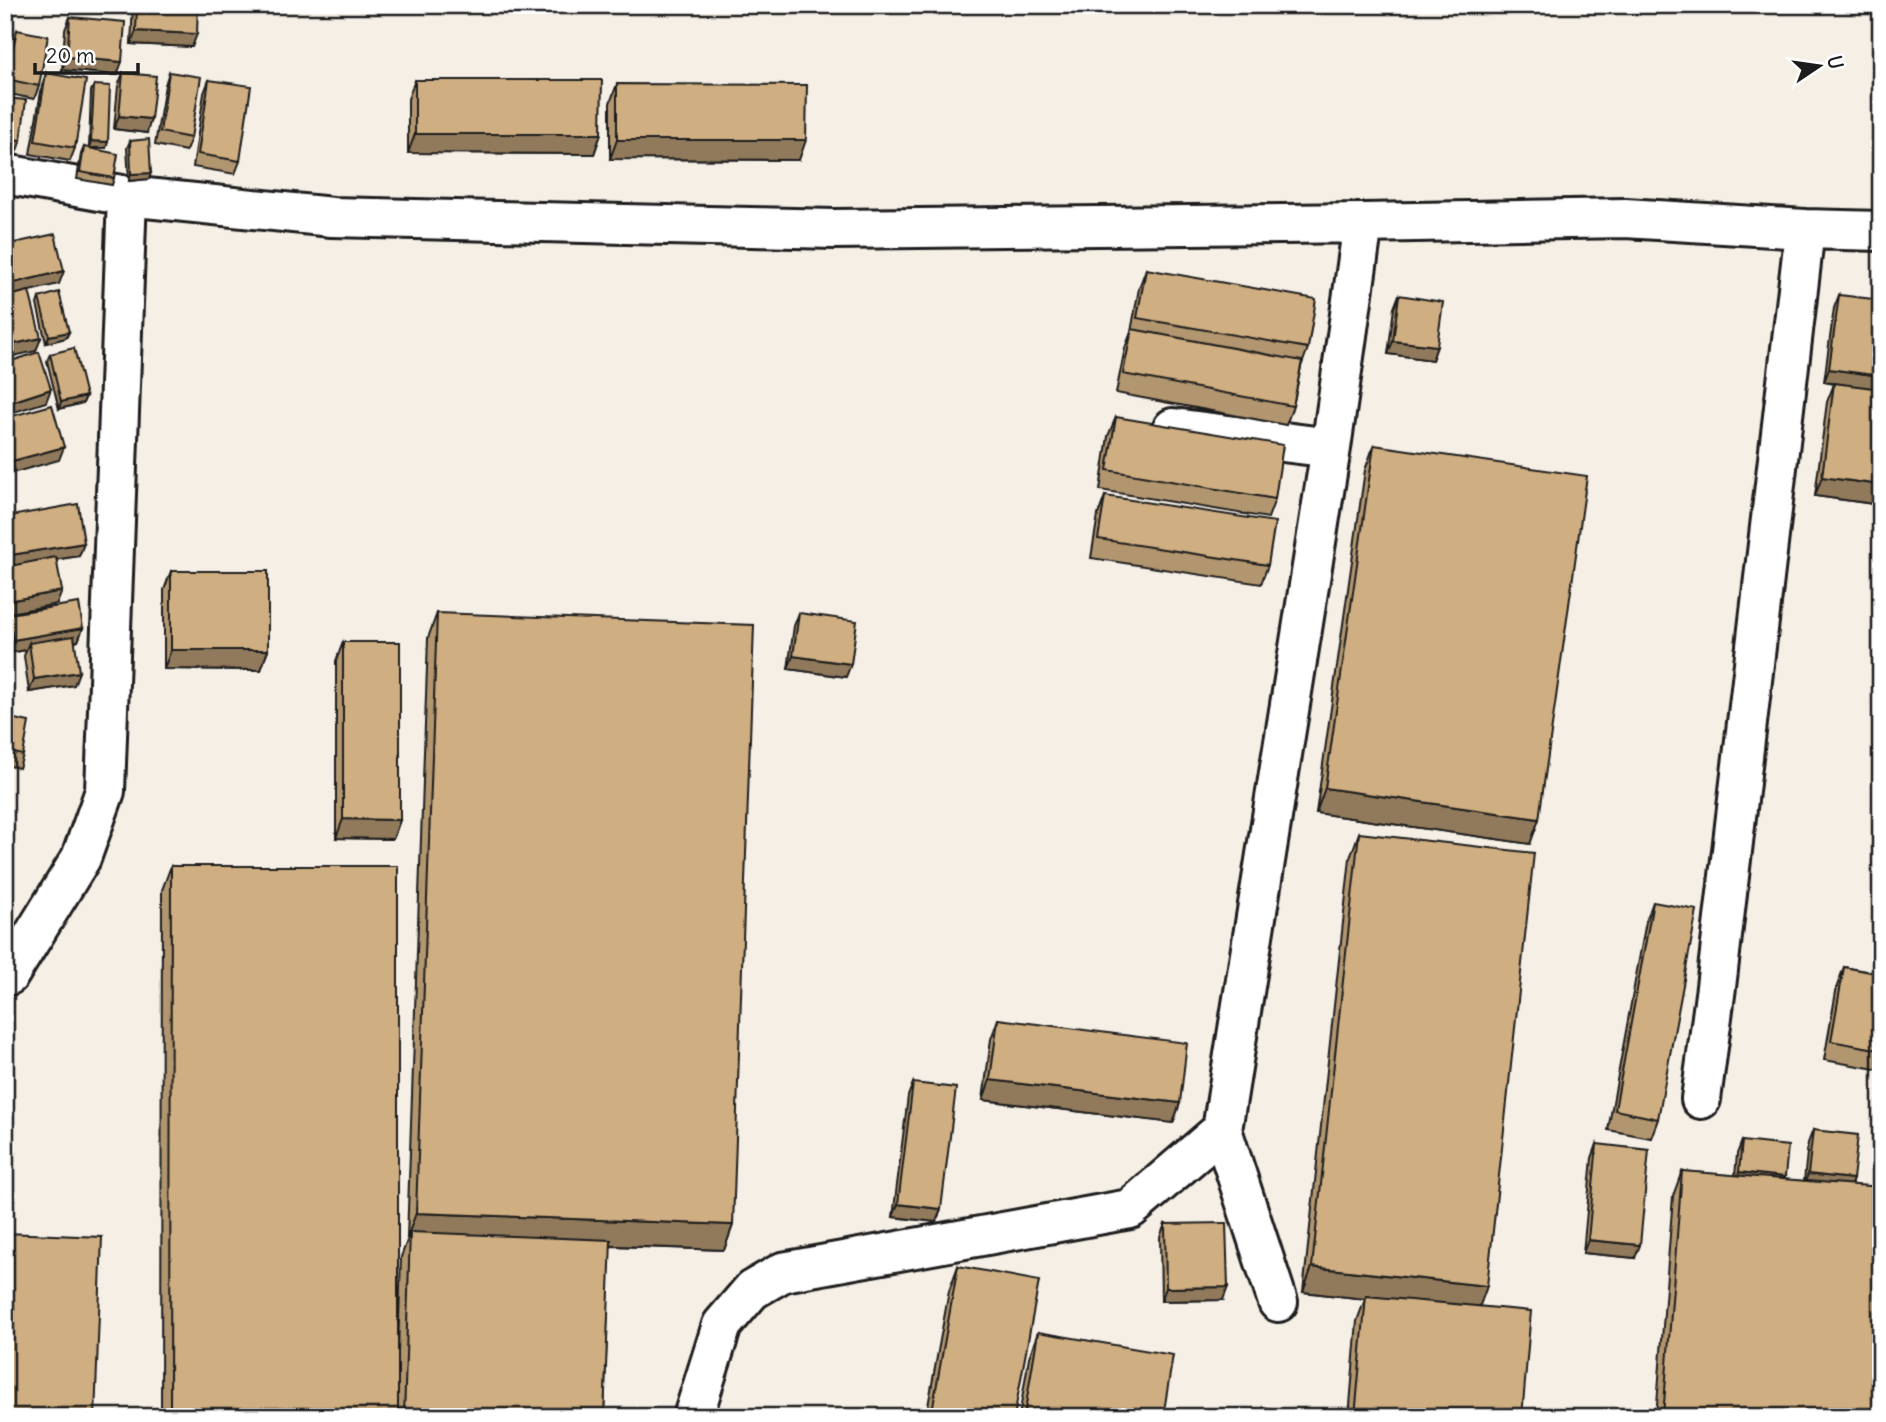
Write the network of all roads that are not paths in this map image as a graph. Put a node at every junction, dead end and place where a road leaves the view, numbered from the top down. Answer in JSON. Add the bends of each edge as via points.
{"nodes":[{"id":1,"x":5,"y":174,"type":"edge"},
{"id":2,"x":127,"y":196,"type":"junction"},
{"id":3,"x":1363,"y":223,"type":"junction"},
{"id":4,"x":1805,"y":229,"type":"junction"},
{"id":5,"x":1881,"y":231,"type":"edge"},
{"id":6,"x":1141,"y":424,"type":"edge"},
{"id":7,"x":1331,"y":448,"type":"junction"},
{"id":8,"x":9,"y":975,"type":"dead end"},
{"id":9,"x":1701,"y":1099,"type":"dead end"},
{"id":10,"x":1222,"y":1130,"type":"junction"},
{"id":11,"x":1278,"y":1302,"type":"dead end"},
{"id":12,"x":692,"y":1417,"type":"edge"}],
"edges":[{"from":1,"to":2,"type":"street"},
{"from":2,"to":3,"type":"street","via":[[332,217],[806,228]]},
{"from":2,"to":8,"type":"street","via":[[105,791],[81,858]]},
{"from":3,"to":4,"type":"street","via":[[1625,218]]},
{"from":3,"to":7,"type":"street"},
{"from":4,"to":5,"type":"street"},
{"from":4,"to":9,"type":"street"},
{"from":6,"to":7,"type":"street"},
{"from":7,"to":10,"type":"street"},
{"from":10,"to":11,"type":"street"},
{"from":10,"to":12,"type":"street","via":[[1130,1209],[783,1272],[752,1290],[722,1325]]}]}
